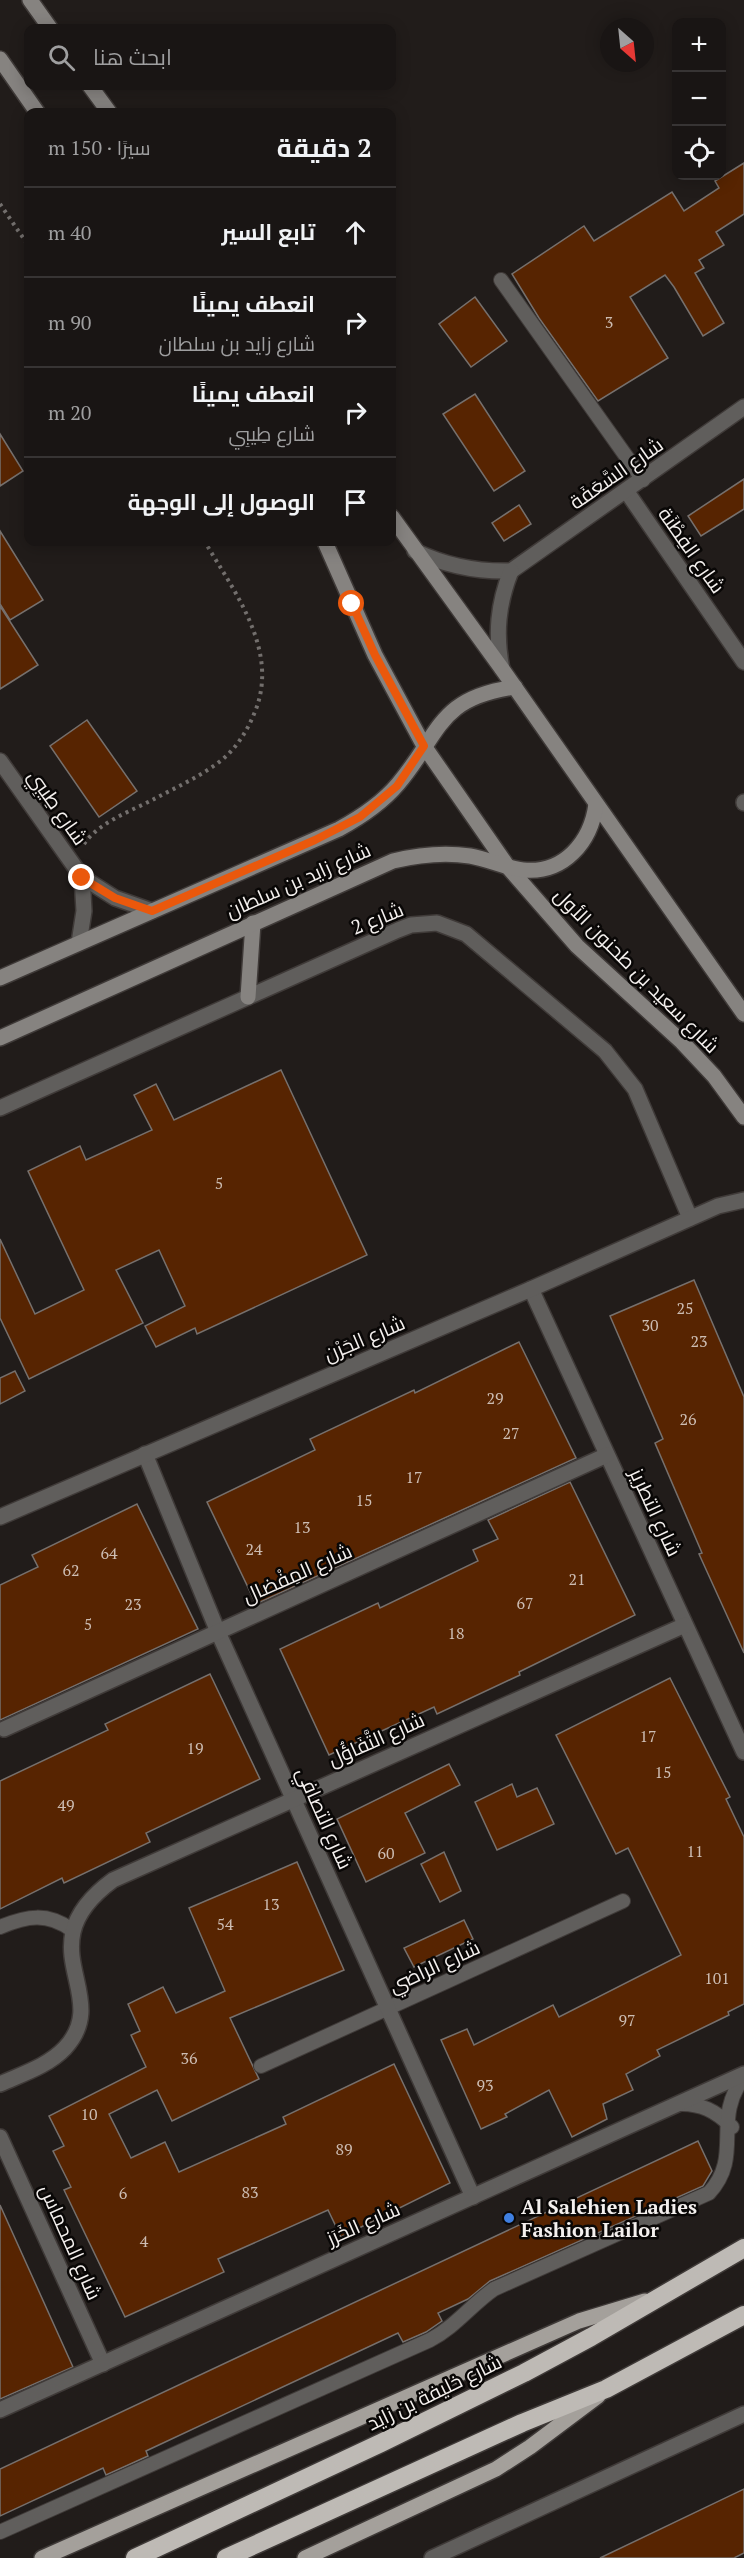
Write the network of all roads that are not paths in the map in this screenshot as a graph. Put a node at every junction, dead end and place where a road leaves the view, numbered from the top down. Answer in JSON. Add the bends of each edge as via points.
{"nodes":[{"id":1,"x":30,"y":0,"type":"edge"},
{"id":2,"x":47,"y":24,"type":"edge"},
{"id":3,"x":0,"y":59,"type":"edge"},
{"id":4,"x":93,"y":90,"type":"edge"},
{"id":5,"x":34,"y":108,"type":"edge"},
{"id":6,"x":106,"y":108,"type":"edge"},
{"id":7,"x":501,"y":280,"type":"dead end"},
{"id":8,"x":744,"y":407,"type":"edge"},
{"id":9,"x":643,"y":480,"type":"junction"},
{"id":10,"x":627,"y":492,"type":"junction"},
{"id":11,"x":396,"y":523,"type":"edge"},
{"id":12,"x":327,"y":546,"type":"edge"},
{"id":13,"x":415,"y":550,"type":"junction"},
{"id":14,"x":511,"y":571,"type":"junction"},
{"id":15,"x":744,"y":663,"type":"edge"},
{"id":16,"x":502,"y":669,"type":"junction"},
{"id":17,"x":515,"y":687,"type":"junction"},
{"id":18,"x":424,"y":746,"type":"junction"},
{"id":19,"x":0,"y":761,"type":"edge"},
{"id":20,"x":596,"y":804,"type":"junction"},
{"id":21,"x":508,"y":867,"type":"junction"},
{"id":22,"x":82,"y":878,"type":"junction"},
{"id":23,"x":152,"y":911,"type":"junction"},
{"id":24,"x":253,"y":923,"type":"junction"},
{"id":25,"x":79,"y":943,"type":"junction"},
{"id":26,"x":0,"y":978,"type":"edge"},
{"id":27,"x":248,"y":997,"type":"junction"},
{"id":28,"x":744,"y":1014,"type":"edge"},
{"id":29,"x":0,"y":1038,"type":"edge"},
{"id":30,"x":0,"y":1108,"type":"edge"},
{"id":31,"x":744,"y":1116,"type":"edge"},
{"id":32,"x":744,"y":1200,"type":"edge"},
{"id":33,"x":690,"y":1218,"type":"junction"},
{"id":34,"x":531,"y":1289,"type":"junction"},
{"id":35,"x":145,"y":1454,"type":"junction"},
{"id":36,"x":607,"y":1455,"type":"junction"},
{"id":37,"x":0,"y":1517,"type":"edge"},
{"id":38,"x":685,"y":1625,"type":"junction"},
{"id":39,"x":218,"y":1632,"type":"junction"},
{"id":40,"x":4,"y":1729,"type":"dead end"},
{"id":41,"x":744,"y":1752,"type":"edge"},
{"id":42,"x":293,"y":1799,"type":"junction"},
{"id":43,"x":623,"y":1901,"type":"dead end"},
{"id":44,"x":0,"y":1927,"type":"edge"},
{"id":45,"x":72,"y":1930,"type":"junction"},
{"id":46,"x":388,"y":2008,"type":"junction"},
{"id":47,"x":261,"y":2066,"type":"dead end"},
{"id":48,"x":744,"y":2076,"type":"edge"},
{"id":49,"x":0,"y":2084,"type":"edge"},
{"id":50,"x":678,"y":2104,"type":"junction"},
{"id":51,"x":732,"y":2127,"type":"junction"},
{"id":52,"x":0,"y":2137,"type":"edge"},
{"id":53,"x":473,"y":2197,"type":"junction"},
{"id":54,"x":744,"y":2248,"type":"edge"},
{"id":55,"x":660,"y":2297,"type":"junction"},
{"id":56,"x":744,"y":2315,"type":"edge"},
{"id":57,"x":103,"y":2364,"type":"junction"},
{"id":58,"x":606,"y":2389,"type":"junction"},
{"id":59,"x":0,"y":2410,"type":"edge"},
{"id":60,"x":744,"y":2414,"type":"edge"},
{"id":61,"x":0,"y":2532,"type":"edge"},
{"id":62,"x":42,"y":2558,"type":"edge"},
{"id":63,"x":135,"y":2558,"type":"edge"},
{"id":64,"x":226,"y":2558,"type":"edge"},
{"id":65,"x":305,"y":2558,"type":"edge"},
{"id":66,"x":432,"y":2558,"type":"edge"}],
"edges":[{"from":1,"to":2,"type":"main road"},
{"from":3,"to":5,"type":"main road"},
{"from":4,"to":6,"type":"main road"},
{"from":7,"to":9,"type":"lane"},
{"from":8,"to":9,"type":"street","name":"شارع السَّعَفَة"},
{"from":9,"to":10,"type":"street","name":"شارع السَّعَفَة"},
{"from":10,"to":14,"type":"street","name":"شارع السَّعَفَة"},
{"from":10,"to":15,"type":"street","name":"شارع الفِطْنَة"},
{"from":11,"to":13,"type":"main road"},
{"from":12,"to":18,"type":"main road","name":"شارع سعيد بن طحنون الأول","via":[[375,655]]},
{"from":13,"to":14,"type":"street","via":[[451,566]]},
{"from":13,"to":16,"type":"main road"},
{"from":14,"to":16,"type":"street","via":[[498,620]]},
{"from":16,"to":17,"type":"main road"},
{"from":17,"to":18,"type":"main road","name":"شارع زايد بن سلطان","via":[[461,704],[446,716]]},
{"from":17,"to":20,"type":"main road"},
{"from":18,"to":21,"type":"main road","name":"شارع سعيد بن طحنون الأول"},
{"from":18,"to":23,"type":"main road","name":"شارع زايد بن سلطان","via":[[397,786],[360,817]]},
{"from":19,"to":22,"type":"street","name":"شارع طِيبِي"},
{"from":20,"to":21,"type":"main road","name":"شارع زايد بن سلطان","via":[[589,834],[568,858],[539,870]]},
{"from":20,"to":28,"type":"main road"},
{"from":21,"to":24,"type":"main road","name":"شارع زايد بن سلطان","via":[[461,855],[412,856],[374,868]]},
{"from":21,"to":31,"type":"main road","name":"شارع سعيد بن طحنون الأول","via":[[577,946],[682,1042]]},
{"from":22,"to":23,"type":"street","name":"شارع طِيبِي","via":[[115,898]]},
{"from":22,"to":25,"type":"street","via":[[84,910]]},
{"from":23,"to":25,"type":"main road","name":"شارع زايد بن سلطان"},
{"from":24,"to":27,"type":"main road"},
{"from":24,"to":29,"type":"main road","name":"شارع زايد بن سلطان"},
{"from":25,"to":26,"type":"main road","name":"شارع زايد بن سلطان"},
{"from":27,"to":30,"type":"street","name":"شارع 2"},
{"from":27,"to":33,"type":"street","name":"شارع 2","via":[[411,926],[437,923],[466,934],[605,1051],[626,1074]]},
{"from":32,"to":33,"type":"street","name":"شارع الجَرْن"},
{"from":33,"to":34,"type":"street","name":"شارع الجَرْن"},
{"from":34,"to":35,"type":"street","name":"شارع الجَرْن"},
{"from":34,"to":36,"type":"street","name":"شارع التطريز"},
{"from":35,"to":37,"type":"street","name":"شارع الجَرْن"},
{"from":35,"to":39,"type":"street","name":"شارع التصافي"},
{"from":36,"to":38,"type":"street","name":"شارع التطريز"},
{"from":36,"to":39,"type":"street","name":"شارع المِفْضال"},
{"from":38,"to":41,"type":"street","name":"شارع التطريز"},
{"from":38,"to":42,"type":"street","name":"شارع التَّفَاؤُل"},
{"from":39,"to":40,"type":"street","name":"شارع المِفْضال"},
{"from":39,"to":42,"type":"street","name":"شارع التصافي"},
{"from":42,"to":45,"type":"street","name":"شارع التَّفَاؤُل","via":[[113,1880],[87,1903]]},
{"from":42,"to":46,"type":"street","name":"شارع التصافي"},
{"from":43,"to":46,"type":"lane","name":"شارع الراضي"},
{"from":44,"to":45,"type":"lane","via":[[38,1916],[56,1920]]},
{"from":45,"to":49,"type":"street","name":"شارع التَّفَاؤُل","via":[[71,1958],[81,2000],[75,2032],[56,2056]]},
{"from":46,"to":47,"type":"lane","name":"شارع الراضي"},
{"from":46,"to":53,"type":"street","name":"شارع التصافي"},
{"from":48,"to":50,"type":"street","name":"شارع الخَرَز"},
{"from":48,"to":51,"type":"lane","via":[[732,2103]]},
{"from":50,"to":51,"type":"lane","via":[[708,2108]]},
{"from":50,"to":53,"type":"street","name":"شارع الخَرَز"},
{"from":51,"to":61,"type":"lane","via":[[736,2138],[729,2175],[703,2196],[494,2289],[430,2340]]},
{"from":52,"to":57,"type":"street","name":"شارع المحماس"},
{"from":53,"to":57,"type":"street","name":"شارع الخَرَز"},
{"from":54,"to":55,"type":"highway","name":"شارع خليفة بن زايد"},
{"from":55,"to":62,"type":"main road","via":[[579,2321]]},
{"from":55,"to":63,"type":"highway","name":"شارع خليفة بن زايد","via":[[453,2409]]},
{"from":56,"to":58,"type":"highway"},
{"from":57,"to":59,"type":"street","name":"شارع الخَرَز"},
{"from":58,"to":64,"type":"highway","via":[[522,2423]]},
{"from":58,"to":65,"type":"main road","via":[[496,2469]]},
{"from":60,"to":66,"type":"street"}]}
